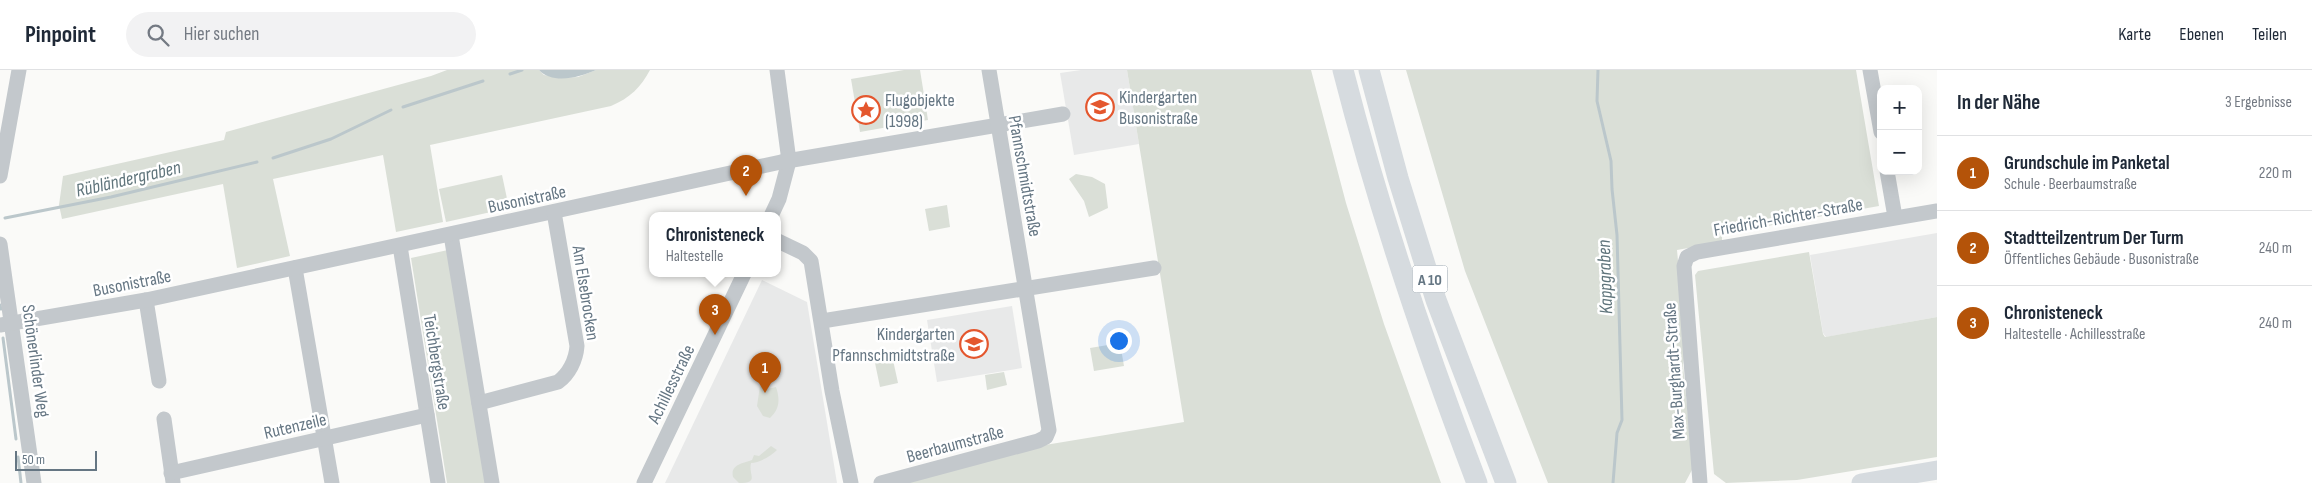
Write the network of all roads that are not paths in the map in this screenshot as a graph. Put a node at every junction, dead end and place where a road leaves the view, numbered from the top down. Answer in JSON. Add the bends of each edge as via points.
{"nodes":[{"id":1,"x":20,"y":70,"type":"edge"},
{"id":2,"x":777,"y":70,"type":"edge"},
{"id":3,"x":989,"y":70,"type":"edge"},
{"id":4,"x":1343,"y":70,"type":"edge"},
{"id":5,"x":1369,"y":70,"type":"edge"},
{"id":6,"x":1870,"y":70,"type":"edge"},
{"id":7,"x":1063,"y":114,"type":"dead end"},
{"id":8,"x":998,"y":126,"type":"junction"},
{"id":9,"x":1881,"y":130,"type":"edge"},
{"id":10,"x":789,"y":161,"type":"junction"},
{"id":11,"x":1888,"y":175,"type":"edge"},
{"id":12,"x":0,"y":176,"type":"edge"},
{"id":13,"x":1937,"y":211,"type":"edge"},
{"id":14,"x":554,"y":212,"type":"junction"},
{"id":15,"x":773,"y":212,"type":"edge"},
{"id":16,"x":1895,"y":217,"type":"junction"},
{"id":17,"x":451,"y":235,"type":"junction"},
{"id":18,"x":781,"y":242,"type":"edge"},
{"id":19,"x":0,"y":244,"type":"edge"},
{"id":20,"x":400,"y":246,"type":"junction"},
{"id":21,"x":1687,"y":257,"type":"joint"},
{"id":22,"x":295,"y":268,"type":"junction"},
{"id":23,"x":1154,"y":268,"type":"dead end"},
{"id":24,"x":743,"y":277,"type":"edge"},
{"id":25,"x":1025,"y":289,"type":"junction"},
{"id":26,"x":146,"y":300,"type":"junction"},
{"id":27,"x":822,"y":321,"type":"junction"},
{"id":28,"x":6,"y":324,"type":"edge"},
{"id":29,"x":159,"y":381,"type":"dead end"},
{"id":30,"x":479,"y":402,"type":"junction"},
{"id":31,"x":427,"y":415,"type":"junction"},
{"id":32,"x":164,"y":419,"type":"dead end"},
{"id":33,"x":324,"y":439,"type":"junction"},
{"id":34,"x":1038,"y":441,"type":"joint"},
{"id":35,"x":1937,"y":470,"type":"edge"},
{"id":36,"x":172,"y":478,"type":"edge"},
{"id":37,"x":34,"y":483,"type":"edge"},
{"id":38,"x":332,"y":483,"type":"edge"},
{"id":39,"x":438,"y":483,"type":"edge"},
{"id":40,"x":492,"y":483,"type":"edge"},
{"id":41,"x":644,"y":483,"type":"edge"},
{"id":42,"x":851,"y":483,"type":"edge"},
{"id":43,"x":882,"y":483,"type":"edge"},
{"id":44,"x":1477,"y":483,"type":"edge"},
{"id":45,"x":1506,"y":483,"type":"edge"},
{"id":46,"x":1700,"y":483,"type":"edge"},
{"id":47,"x":1861,"y":483,"type":"edge"}],
"edges":[{"from":1,"to":12,"type":"street"},
{"from":2,"to":10,"type":"street"},
{"from":3,"to":8,"type":"street","name":"Pfannschmidtstraße"},
{"from":4,"to":44,"type":"highway","number":"A 10","via":[[1370,175],[1429,357]]},
{"from":5,"to":45,"type":"highway","number":"A 10","via":[[1436,300]]},
{"from":6,"to":9,"type":"street"},
{"from":7,"to":8,"type":"street","name":"Busonistraße"},
{"from":8,"to":10,"type":"street","name":"Busonistraße"},
{"from":8,"to":25,"type":"street","name":"Pfannschmidtstraße"},
{"from":10,"to":14,"type":"street","name":"Busonistraße"},
{"from":10,"to":15,"type":"street"},
{"from":11,"to":16,"type":"street"},
{"from":13,"to":16,"type":"street","name":"Friedrich-Richter-Straße"},
{"from":14,"to":17,"type":"street","name":"Busonistraße"},
{"from":14,"to":30,"type":"street","name":"Am Elsebrocken","via":[[576,354],[567,373],[558,382]]},
{"from":16,"to":21,"type":"street","name":"Friedrich-Richter-Straße","via":[[1696,252]]},
{"from":17,"to":20,"type":"street","name":"Busonistraße"},
{"from":17,"to":30,"type":"street"},
{"from":18,"to":27,"type":"street","via":[[811,260]]},
{"from":19,"to":28,"type":"street","name":"Schönerlinder Weg"},
{"from":20,"to":22,"type":"street","name":"Busonistraße"},
{"from":20,"to":31,"type":"street","name":"Teichbergstraße"},
{"from":21,"to":46,"type":"street","name":"Max-Burghardt-Straße","via":[[1684,266]]},
{"from":22,"to":26,"type":"street","name":"Busonistraße"},
{"from":22,"to":33,"type":"street"},
{"from":23,"to":25,"type":"street"},
{"from":24,"to":41,"type":"street","name":"Achillesstraße"},
{"from":25,"to":27,"type":"street"},
{"from":25,"to":34,"type":"street","name":"Pfannschmidtstraße","via":[[1049,430],[1046,437]]},
{"from":26,"to":28,"type":"street","name":"Busonistraße"},
{"from":26,"to":29,"type":"street"},
{"from":27,"to":42,"type":"street"},
{"from":28,"to":37,"type":"street","name":"Schönerlinder Weg"},
{"from":30,"to":40,"type":"street"},
{"from":31,"to":33,"type":"street","name":"Rutenzeile"},
{"from":31,"to":39,"type":"street","name":"Teichbergstraße"},
{"from":32,"to":36,"type":"street"},
{"from":33,"to":36,"type":"street","name":"Rutenzeile"},
{"from":33,"to":38,"type":"street"},
{"from":34,"to":43,"type":"street","name":"Beerbaumstraße"},
{"from":35,"to":47,"type":"main road"}]}
